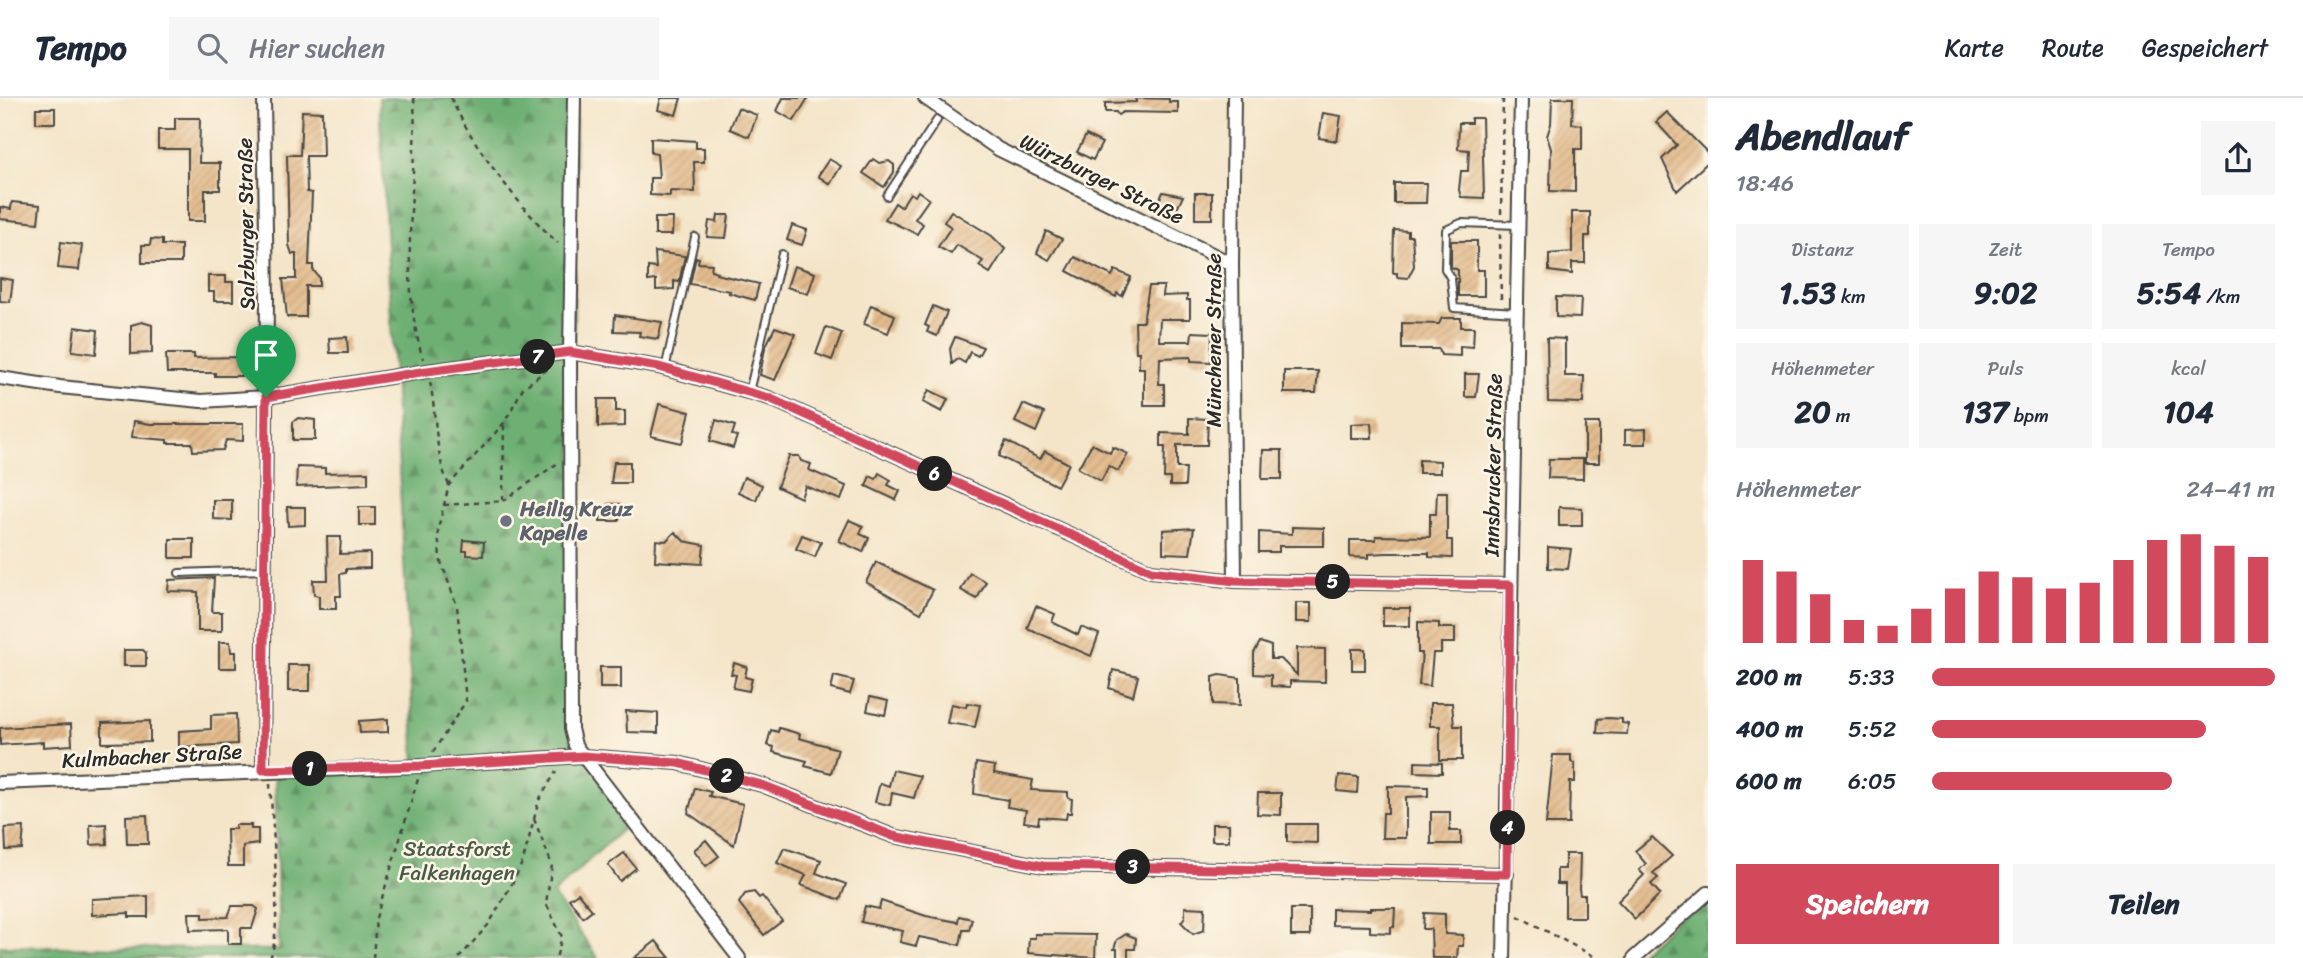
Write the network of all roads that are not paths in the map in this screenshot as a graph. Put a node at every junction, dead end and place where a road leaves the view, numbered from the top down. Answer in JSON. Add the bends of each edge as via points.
{"nodes":[{"id":1,"x":264,"y":98,"type":"edge"},
{"id":2,"x":574,"y":98,"type":"edge"},
{"id":3,"x":925,"y":98,"type":"edge"},
{"id":4,"x":1234,"y":98,"type":"edge"},
{"id":5,"x":1521,"y":98,"type":"edge"},
{"id":6,"x":937,"y":120,"type":"dead end"},
{"id":7,"x":887,"y":196,"type":"dead end"},
{"id":8,"x":1518,"y":225,"type":"junction"},
{"id":9,"x":695,"y":237,"type":"dead end"},
{"id":10,"x":782,"y":254,"type":"dead end"},
{"id":11,"x":1232,"y":264,"type":"junction"},
{"id":12,"x":1516,"y":312,"type":"junction"},
{"id":13,"x":570,"y":357,"type":"junction"},
{"id":14,"x":665,"y":369,"type":"junction"},
{"id":15,"x":0,"y":378,"type":"edge"},
{"id":16,"x":749,"y":392,"type":"junction"},
{"id":17,"x":266,"y":397,"type":"junction"},
{"id":18,"x":265,"y":570,"type":"junction"},
{"id":19,"x":179,"y":573,"type":"dead end"},
{"id":20,"x":1235,"y":581,"type":"junction"},
{"id":21,"x":1510,"y":585,"type":"junction"},
{"id":22,"x":583,"y":756,"type":"junction"},
{"id":23,"x":267,"y":770,"type":"junction"},
{"id":24,"x":0,"y":783,"type":"edge"},
{"id":25,"x":1507,"y":874,"type":"junction"},
{"id":26,"x":1708,"y":893,"type":"edge"},
{"id":27,"x":739,"y":958,"type":"edge"},
{"id":28,"x":1504,"y":958,"type":"edge"},
{"id":29,"x":1634,"y":958,"type":"edge"}],
"edges":[{"from":1,"to":17,"type":"street","name":"Salzburger Straße"},
{"from":2,"to":13,"type":"street"},
{"from":3,"to":11,"type":"street","name":"Würzburger Straße","via":[[998,149]]},
{"from":4,"to":11,"type":"street","name":"Münchener Straße"},
{"from":5,"to":8,"type":"street","name":"Innsbrucker Straße"},
{"from":6,"to":7,"type":"lane"},
{"from":8,"to":12,"type":"street","name":"Innsbrucker Straße"},
{"from":8,"to":12,"type":"lane","via":[[1461,223],[1446,230],[1444,238],[1454,308]]},
{"from":9,"to":14,"type":"lane"},
{"from":10,"to":16,"type":"lane"},
{"from":11,"to":20,"type":"street","name":"Münchener Straße"},
{"from":12,"to":21,"type":"street","name":"Innsbrucker Straße"},
{"from":13,"to":14,"type":"street"},
{"from":13,"to":17,"type":"street","via":[[427,371]]},
{"from":13,"to":22,"type":"street","via":[[570,729]]},
{"from":14,"to":16,"type":"street"},
{"from":15,"to":17,"type":"street","via":[[201,401]]},
{"from":16,"to":20,"type":"street","via":[[1151,571]]},
{"from":17,"to":18,"type":"street","name":"Salzburger Straße"},
{"from":18,"to":19,"type":"lane"},
{"from":18,"to":23,"type":"street","name":"Salzburger Straße"},
{"from":20,"to":21,"type":"street"},
{"from":21,"to":25,"type":"street","name":"Innsbrucker Straße"},
{"from":22,"to":23,"type":"street","name":"Kulmbacher Straße"},
{"from":22,"to":25,"type":"street","name":"Kulmbacher Straße","via":[[678,763],[762,785],[893,836],[1043,866]]},
{"from":22,"to":27,"type":"street"},
{"from":23,"to":24,"type":"street","name":"Kulmbacher Straße"},
{"from":25,"to":28,"type":"street","name":"Innsbrucker Straße"},
{"from":26,"to":29,"type":"street"}]}
